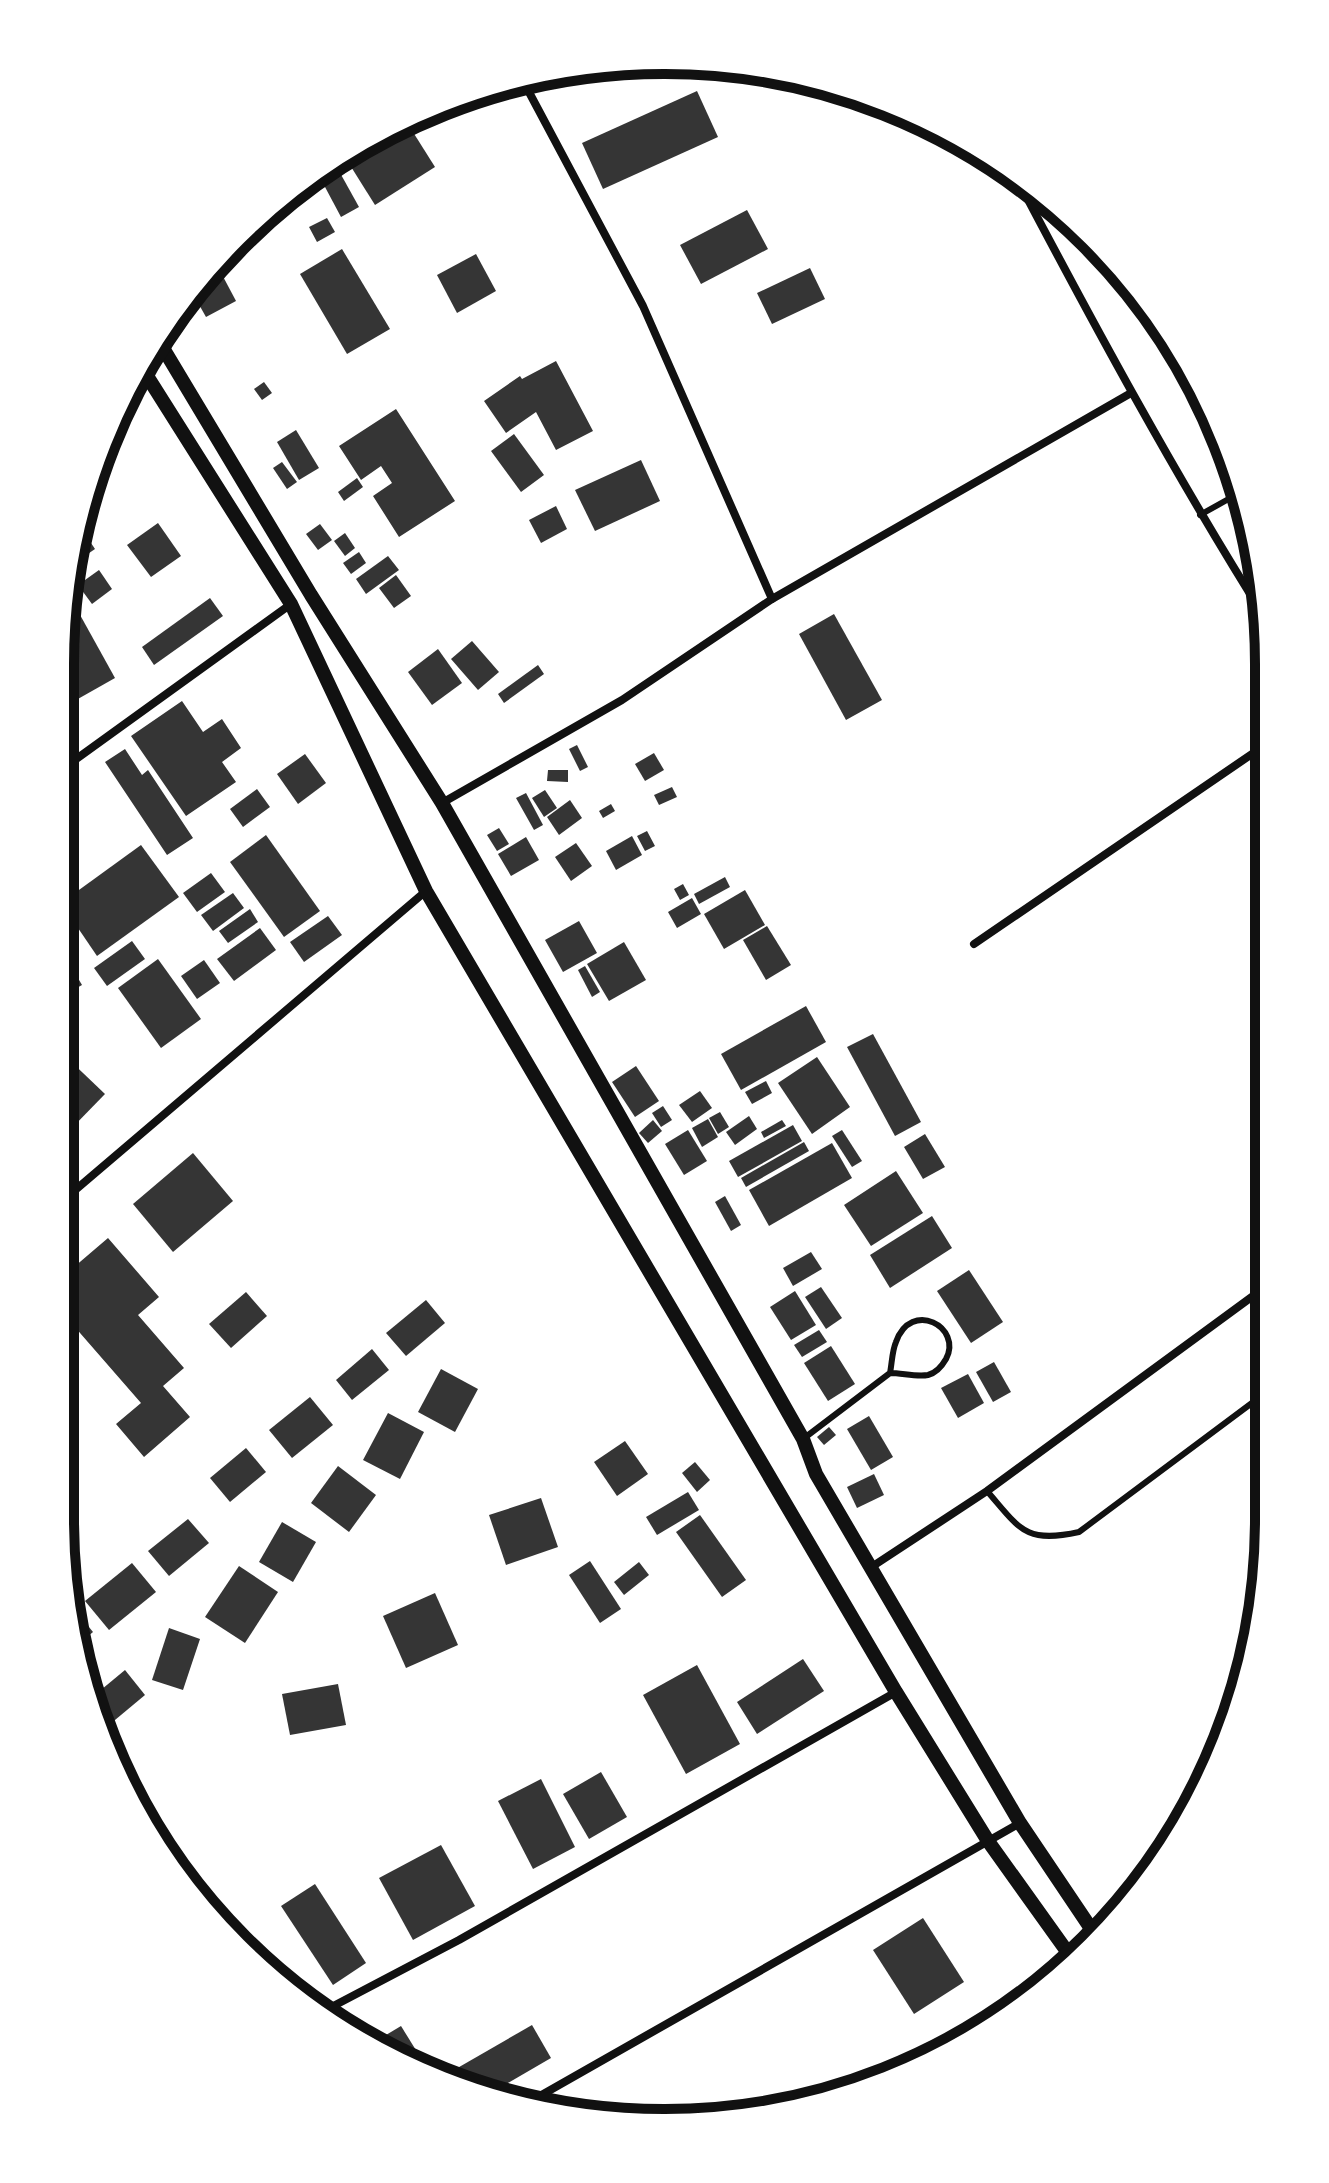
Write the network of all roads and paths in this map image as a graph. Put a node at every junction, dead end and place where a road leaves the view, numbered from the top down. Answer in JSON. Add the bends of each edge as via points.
{"nodes":[{"id":1,"x":528,"y":90,"type":"edge"},
{"id":2,"x":1028,"y":199,"type":"edge"},
{"id":3,"x":165,"y":351,"type":"edge"},
{"id":4,"x":148,"y":379,"type":"edge"},
{"id":5,"x":1131,"y":393,"type":"junction"},
{"id":6,"x":1231,"y":498,"type":"edge"},
{"id":7,"x":1200,"y":515,"type":"junction"},
{"id":8,"x":1251,"y":595,"type":"edge"},
{"id":9,"x":772,"y":599,"type":"junction"},
{"id":10,"x":291,"y":604,"type":"junction"},
{"id":11,"x":1255,"y":752,"type":"edge"},
{"id":12,"x":74,"y":761,"type":"edge"},
{"id":13,"x":442,"y":803,"type":"junction"},
{"id":14,"x":426,"y":891,"type":"junction"},
{"id":15,"x":974,"y":944,"type":"dead end"},
{"id":16,"x":74,"y":1191,"type":"edge"},
{"id":17,"x":1255,"y":1295,"type":"edge"},
{"id":18,"x":890,"y":1373,"type":"junction"},
{"id":19,"x":1255,"y":1401,"type":"edge"},
{"id":20,"x":803,"y":1439,"type":"junction"},
{"id":21,"x":987,"y":1491,"type":"junction"},
{"id":22,"x":870,"y":1568,"type":"junction"},
{"id":23,"x":896,"y":1692,"type":"junction"},
{"id":24,"x":1020,"y":1823,"type":"junction"},
{"id":25,"x":988,"y":1841,"type":"junction"},
{"id":26,"x":1090,"y":1927,"type":"edge"},
{"id":27,"x":1066,"y":1951,"type":"edge"},
{"id":28,"x":332,"y":2006,"type":"edge"},
{"id":29,"x":540,"y":2096,"type":"edge"}],
"edges":[{"from":1,"to":9,"type":"street","via":[[643,306]]},
{"from":2,"to":5,"type":"street"},
{"from":3,"to":13,"type":"street"},
{"from":4,"to":10,"type":"street"},
{"from":5,"to":7,"type":"street"},
{"from":5,"to":9,"type":"street"},
{"from":6,"to":7,"type":"lane"},
{"from":7,"to":8,"type":"street"},
{"from":9,"to":13,"type":"street","via":[[622,700]]},
{"from":10,"to":12,"type":"street"},
{"from":10,"to":14,"type":"street"},
{"from":11,"to":15,"type":"street"},
{"from":13,"to":20,"type":"street"},
{"from":14,"to":16,"type":"street"},
{"from":14,"to":23,"type":"street"},
{"from":17,"to":21,"type":"street"},
{"from":18,"to":18,"type":"lane","via":[[896,1341],[905,1326],[913,1320],[936,1322],[949,1339],[949,1352],[937,1371]]},
{"from":18,"to":20,"type":"lane"},
{"from":19,"to":21,"type":"lane","via":[[1079,1532],[1052,1538],[1022,1530]]},
{"from":20,"to":22,"type":"street","via":[[816,1474]]},
{"from":21,"to":22,"type":"street"},
{"from":22,"to":24,"type":"street"},
{"from":23,"to":25,"type":"street"},
{"from":23,"to":28,"type":"street"},
{"from":24,"to":25,"type":"street"},
{"from":24,"to":26,"type":"street"},
{"from":25,"to":27,"type":"street"},
{"from":25,"to":29,"type":"street"}]}
